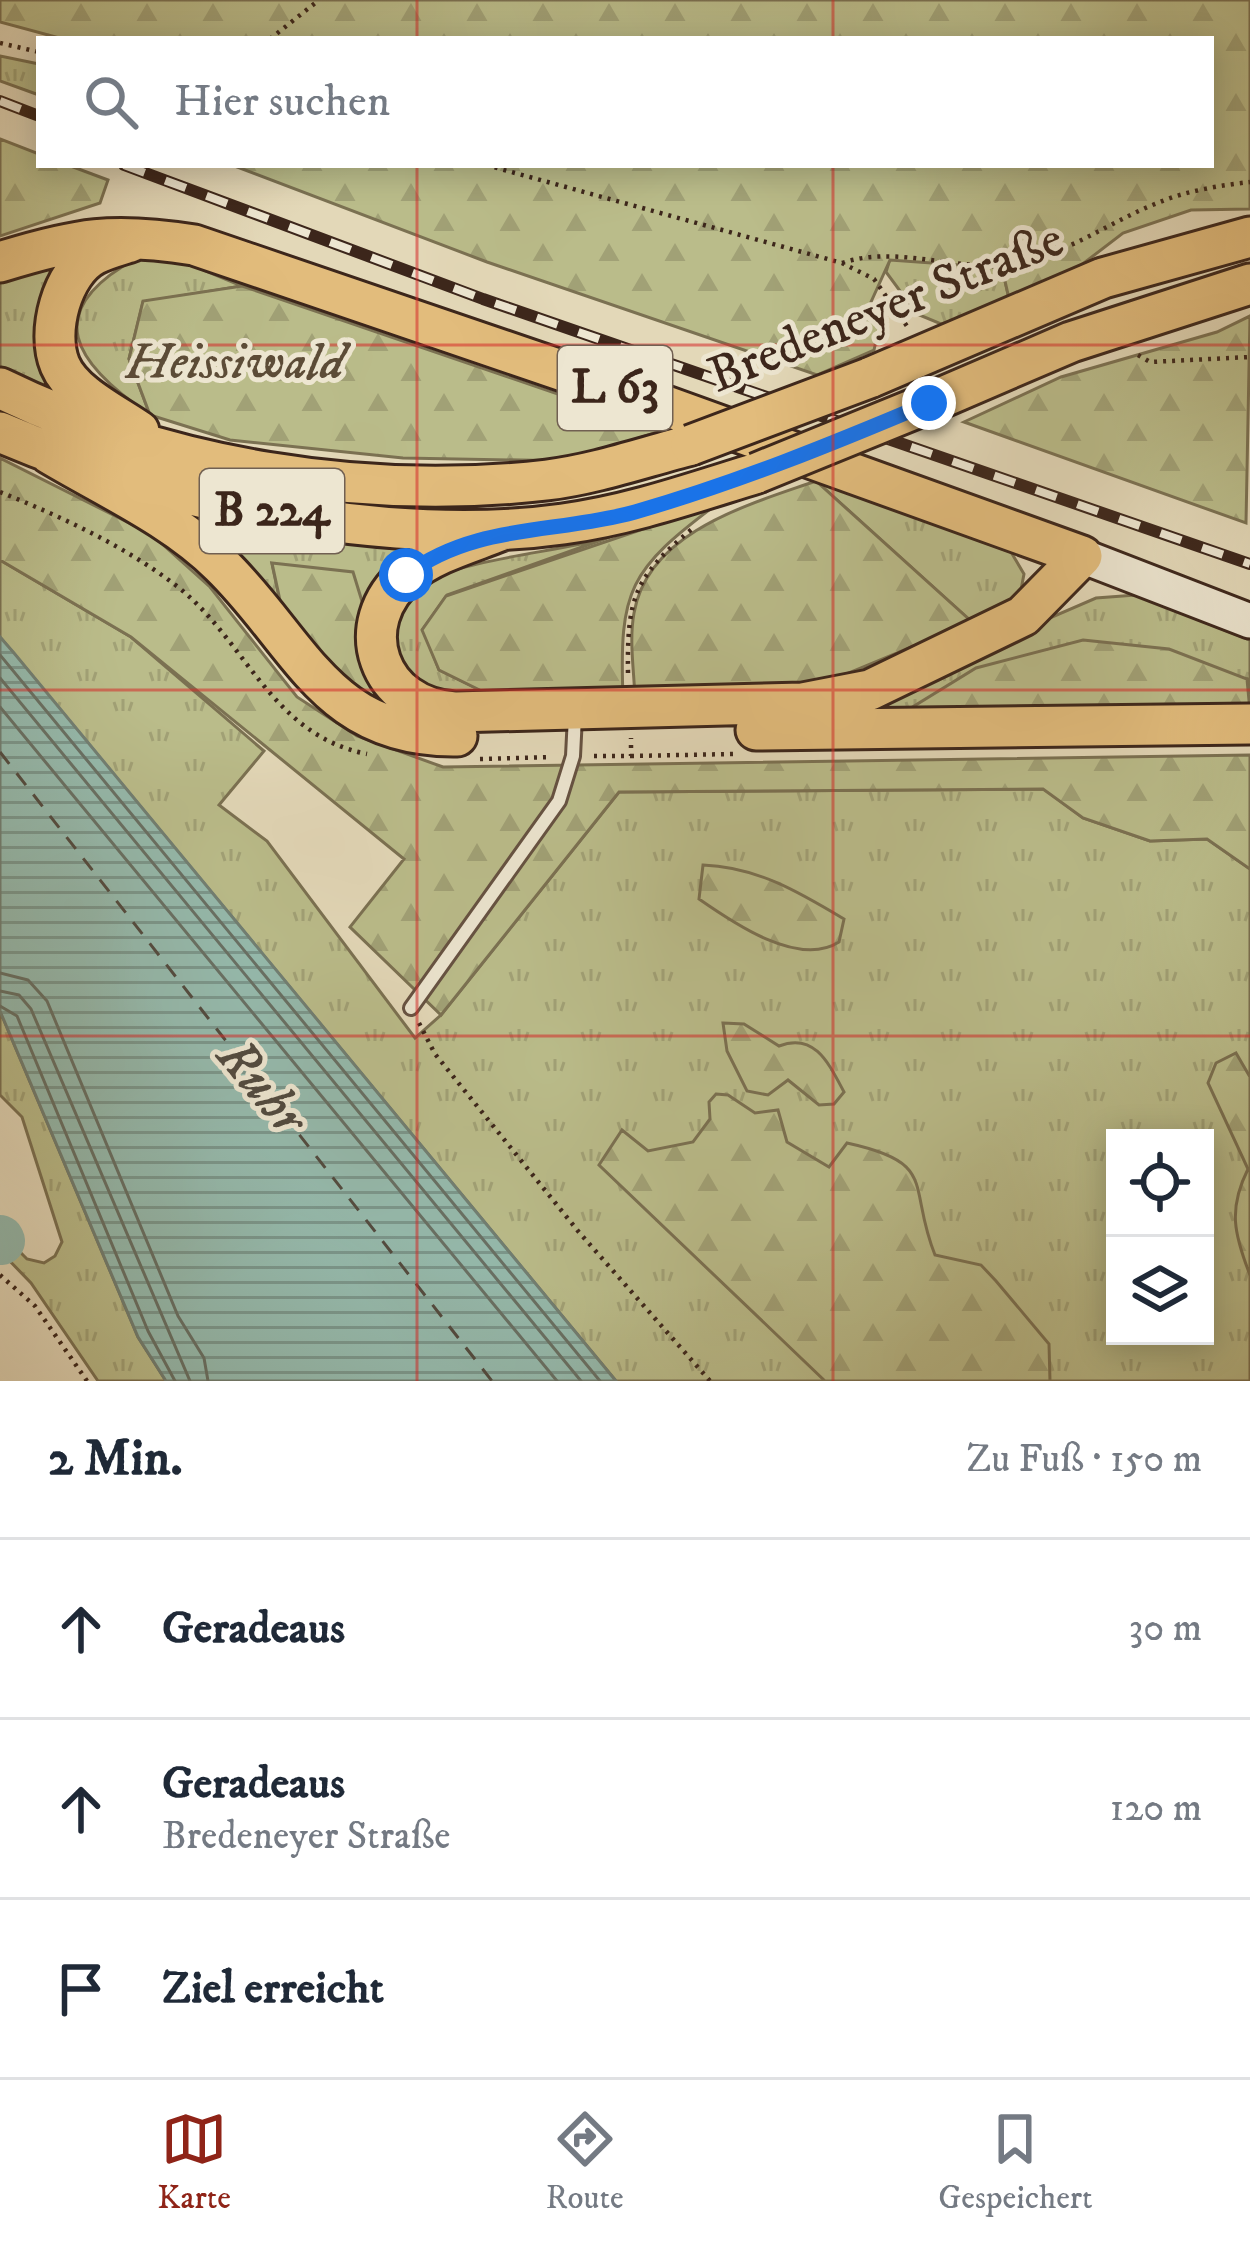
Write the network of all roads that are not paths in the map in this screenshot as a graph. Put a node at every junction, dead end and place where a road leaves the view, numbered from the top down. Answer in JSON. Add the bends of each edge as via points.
{"nodes":[{"id":1,"x":144,"y":237,"type":"junction"},
{"id":2,"x":1250,"y":237,"type":"edge"},
{"id":3,"x":0,"y":262,"type":"edge"},
{"id":4,"x":1250,"y":284,"type":"edge"},
{"id":5,"x":0,"y":388,"type":"edge"},
{"id":6,"x":0,"y":432,"type":"edge"},
{"id":7,"x":169,"y":451,"type":"junction"},
{"id":8,"x":50,"y":454,"type":"junction"},
{"id":9,"x":500,"y":531,"type":"junction"},
{"id":10,"x":1082,"y":556,"type":"junction"},
{"id":11,"x":1250,"y":621,"type":"edge"},
{"id":12,"x":1250,"y":724,"type":"edge"},
{"id":13,"x":574,"y":733,"type":"junction"},
{"id":14,"x":411,"y":1007,"type":"road end"}],
"edges":[{"from":1,"to":3,"type":"main road","number":"L 63","via":[[79,237]]},
{"from":1,"to":7,"type":"main road","via":[[90,256],[65,287],[56,327],[60,365],[87,396]]},
{"from":1,"to":10,"type":"main road","number":"L 63","via":[[194,245],[641,397]]},
{"from":2,"to":7,"type":"main road","name":"Bredeneyer Straße","number":"B 224","bridge":true,"via":[[1102,278],[691,445],[549,479],[304,476]]},
{"from":4,"to":9,"type":"main road","name":"Bredeneyer Straße","number":"B 224","bridge":true,"via":[[1071,342],[757,473],[629,513]]},
{"from":5,"to":7,"type":"main road","name":"Bredeneyer Straße","number":"B 224","via":[[77,426]]},
{"from":6,"to":8,"type":"main road","name":"Bredeneyer Straße","number":"B 224"},
{"from":8,"to":9,"type":"main road","name":"Bredeneyer Straße","number":"B 224","via":[[235,505],[356,523]]},
{"from":8,"to":13,"type":"main road","via":[[220,564],[310,677],[349,710],[446,736]]},
{"from":9,"to":13,"type":"main road","via":[[423,562],[400,581],[376,625],[380,667],[398,692],[439,711]]},
{"from":10,"to":11,"type":"main road","number":"L 63"},
{"from":10,"to":13,"type":"main road","via":[[1023,616],[870,690]]},
{"from":12,"to":13,"type":"main road"},
{"from":13,"to":14,"type":"lane","via":[[559,801]]}]}
